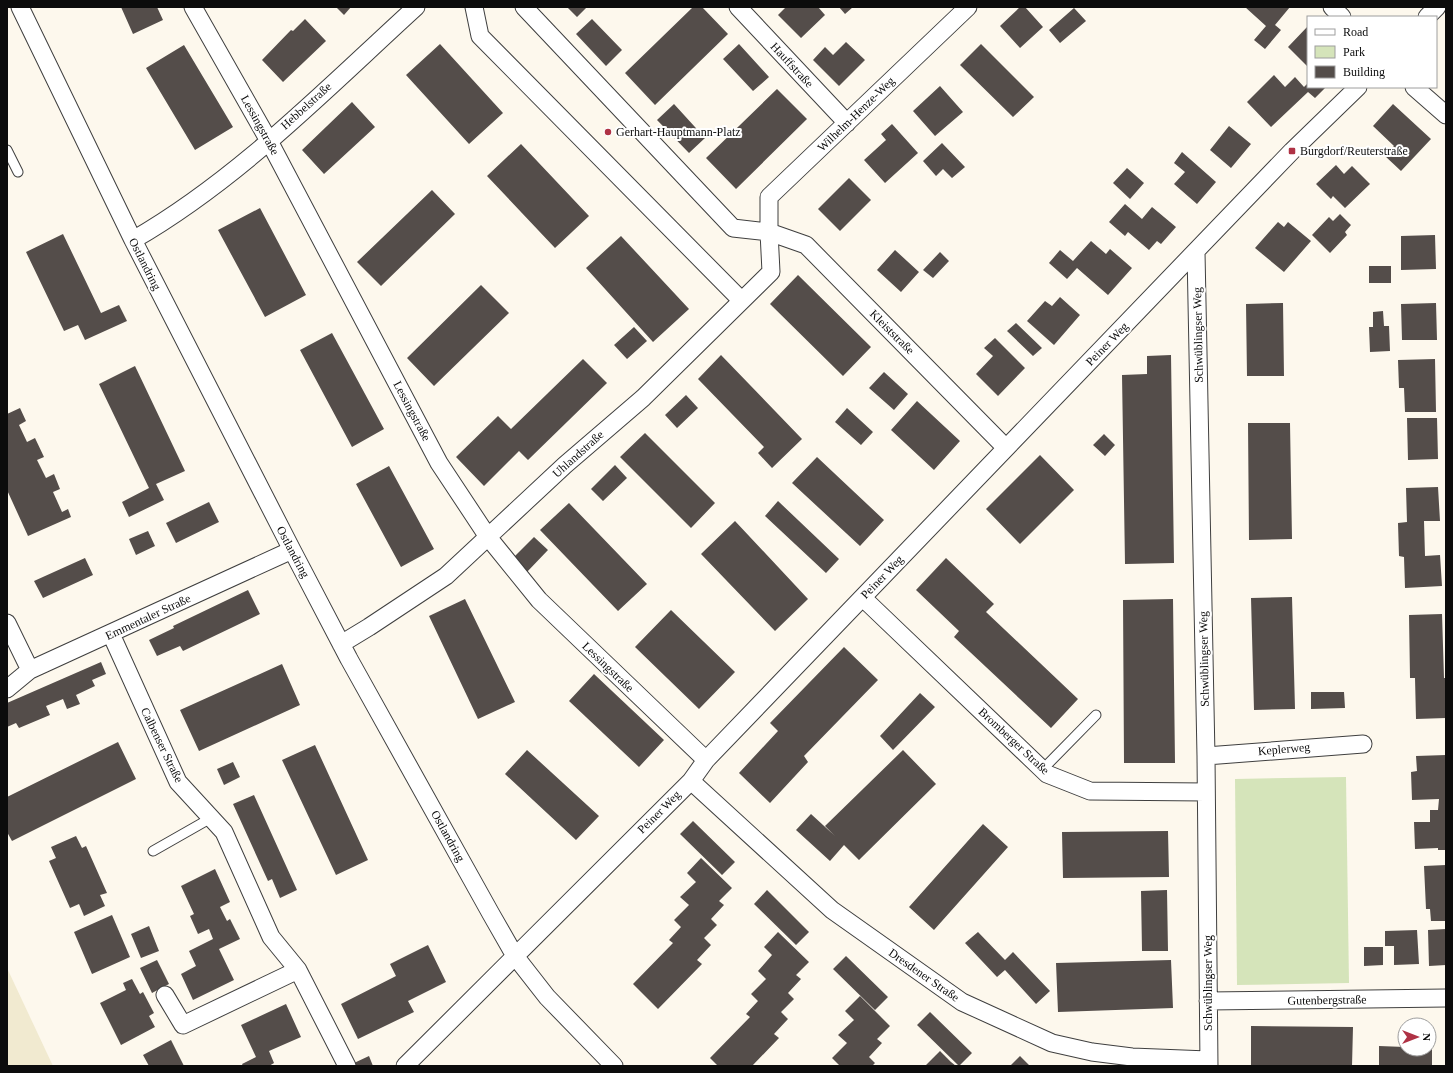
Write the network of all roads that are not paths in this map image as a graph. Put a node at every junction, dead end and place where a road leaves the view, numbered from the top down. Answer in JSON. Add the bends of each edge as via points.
{"nodes":[{"id":1,"x":20,"y":7,"type":"edge"},
{"id":2,"x":193,"y":7,"type":"edge"},
{"id":3,"x":416,"y":7,"type":"edge"},
{"id":4,"x":474,"y":7,"type":"edge"},
{"id":5,"x":524,"y":7,"type":"edge"},
{"id":6,"x":738,"y":7,"type":"edge"},
{"id":7,"x":968,"y":7,"type":"edge"},
{"id":8,"x":1332,"y":7,"type":"edge"},
{"id":9,"x":1437,"y":7,"type":"edge"},
{"id":10,"x":1341,"y":16,"type":"edge"},
{"id":11,"x":1428,"y":16,"type":"edge"},
{"id":12,"x":1357,"y":88,"type":"edge"},
{"id":13,"x":1415,"y":88,"type":"edge"},
{"id":14,"x":1446,"y":115,"type":"edge"},
{"id":15,"x":846,"y":123,"type":"junction"},
{"id":16,"x":269,"y":141,"type":"junction"},
{"id":17,"x":7,"y":150,"type":"edge"},
{"id":18,"x":18,"y":172,"type":"dead end"},
{"id":19,"x":769,"y":232,"type":"junction"},
{"id":20,"x":132,"y":240,"type":"junction"},
{"id":21,"x":1196,"y":252,"type":"junction"},
{"id":22,"x":741,"y":300,"type":"junction"},
{"id":23,"x":1006,"y":448,"type":"junction"},
{"id":24,"x":488,"y":537,"type":"junction"},
{"id":25,"x":292,"y":550,"type":"junction"},
{"id":26,"x":863,"y":598,"type":"junction"},
{"id":27,"x":7,"y":622,"type":"edge"},
{"id":28,"x":111,"y":634,"type":"junction"},
{"id":29,"x":341,"y":644,"type":"junction"},
{"id":30,"x":30,"y":670,"type":"junction"},
{"id":31,"x":7,"y":689,"type":"edge"},
{"id":32,"x":1096,"y":715,"type":"dead end"},
{"id":33,"x":1363,"y":744,"type":"dead end"},
{"id":34,"x":1206,"y":756,"type":"junction"},
{"id":35,"x":706,"y":760,"type":"junction"},
{"id":36,"x":1042,"y":770,"type":"junction"},
{"id":37,"x":691,"y":781,"type":"junction"},
{"id":38,"x":1206,"y":792,"type":"junction"},
{"id":39,"x":211,"y":818,"type":"junction"},
{"id":40,"x":153,"y":851,"type":"dead end"},
{"id":41,"x":515,"y":956,"type":"junction"},
{"id":42,"x":298,"y":970,"type":"junction"},
{"id":43,"x":165,"y":995,"type":"dead end"},
{"id":44,"x":1446,"y":998,"type":"edge"},
{"id":45,"x":1208,"y":1001,"type":"junction"},
{"id":46,"x":1209,"y":1063,"type":"edge"},
{"id":47,"x":347,"y":1066,"type":"edge"},
{"id":48,"x":406,"y":1066,"type":"edge"},
{"id":49,"x":614,"y":1066,"type":"edge"}],
"edges":[{"from":1,"to":20,"type":"street","name":"Ostlandring"},
{"from":2,"to":16,"type":"street","name":"Lessingstraße"},
{"from":3,"to":16,"type":"street","name":"Hebbelstraße"},
{"from":4,"to":22,"type":"street","via":[[480,36]]},
{"from":5,"to":19,"type":"street","via":[[733,228]]},
{"from":6,"to":15,"type":"street","name":"Hauffstraße"},
{"from":7,"to":15,"type":"street","name":"Wilhelm-Henze-Weg"},
{"from":8,"to":10,"type":"street"},
{"from":9,"to":11,"type":"street"},
{"from":12,"to":21,"type":"street","name":"Peiner Weg","via":[[1292,151]]},
{"from":13,"to":14,"type":"street"},
{"from":15,"to":19,"type":"street","name":"Wilhelm-Henze-Weg","via":[[769,198]]},
{"from":16,"to":20,"type":"street","name":"Hebbelstraße","via":[[217,185],[164,222]]},
{"from":16,"to":24,"type":"street","name":"Lessingstraße","via":[[439,464]]},
{"from":17,"to":18,"type":"lane"},
{"from":19,"to":22,"type":"street","name":"Uhlandstraße","via":[[771,272]]},
{"from":19,"to":23,"type":"street","name":"Kleiststraße","via":[[806,245]]},
{"from":20,"to":25,"type":"street","name":"Ostlandring"},
{"from":21,"to":23,"type":"street","name":"Peiner Weg"},
{"from":21,"to":34,"type":"street","name":"Schwüblingser Weg"},
{"from":22,"to":24,"type":"street","name":"Uhlandstraße","via":[[643,398],[565,465]]},
{"from":23,"to":26,"type":"street","name":"Peiner Weg"},
{"from":24,"to":29,"type":"street","name":"Uhlandstraße","via":[[446,576]]},
{"from":24,"to":35,"type":"street","name":"Lessingstraße","via":[[539,600]]},
{"from":25,"to":28,"type":"street","name":"Emmentaler Straße"},
{"from":25,"to":29,"type":"street","name":"Ostlandring"},
{"from":26,"to":35,"type":"street","name":"Peiner Weg"},
{"from":26,"to":36,"type":"street","name":"Bromberger Straße"},
{"from":27,"to":30,"type":"street"},
{"from":28,"to":30,"type":"street","name":"Emmentaler Straße"},
{"from":28,"to":39,"type":"street","name":"Calbenser Straße","via":[[178,782]]},
{"from":29,"to":41,"type":"street","name":"Ostlandring"},
{"from":30,"to":31,"type":"street","name":"Emmentaler Straße"},
{"from":32,"to":36,"type":"lane"},
{"from":33,"to":34,"type":"street","name":"Keplerweg"},
{"from":34,"to":38,"type":"street","name":"Schwüblingser Weg"},
{"from":35,"to":37,"type":"street","name":"Peiner Weg"},
{"from":36,"to":38,"type":"street","name":"Bromberger Straße","via":[[1090,791]]},
{"from":37,"to":41,"type":"street","name":"Peiner Weg"},
{"from":37,"to":46,"type":"street","name":"Dresdener Straße","via":[[832,910],[962,1002],[1058,1044],[1092,1052]]},
{"from":38,"to":45,"type":"street","name":"Schwüblingser Weg"},
{"from":39,"to":40,"type":"lane"},
{"from":39,"to":42,"type":"street","name":"Calbenser Straße","via":[[224,832],[271,937]]},
{"from":41,"to":48,"type":"street","name":"Peiner Weg"},
{"from":41,"to":49,"type":"street","name":"Ostlandring","via":[[547,997]]},
{"from":42,"to":43,"type":"street","via":[[183,1025]]},
{"from":42,"to":47,"type":"street","name":"Calbenser Straße"},
{"from":44,"to":45,"type":"street","name":"Gutenbergstraße"},
{"from":45,"to":46,"type":"street","name":"Schwüblingser Weg"}]}
